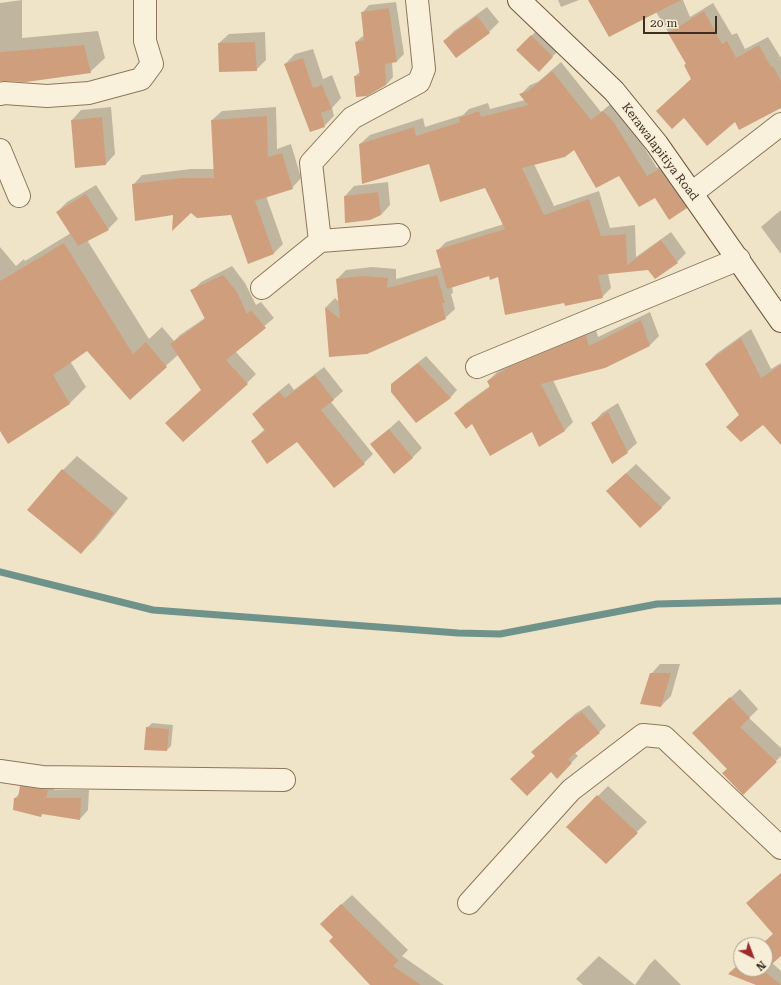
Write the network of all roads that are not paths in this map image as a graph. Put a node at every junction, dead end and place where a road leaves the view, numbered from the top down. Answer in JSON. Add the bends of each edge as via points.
{"nodes":[{"id":1,"x":145,"y":0,"type":"edge"},
{"id":2,"x":417,"y":0,"type":"edge"},
{"id":3,"x":519,"y":0,"type":"edge"},
{"id":4,"x":0,"y":94,"type":"edge"},
{"id":5,"x":781,"y":124,"type":"edge"},
{"id":6,"x":0,"y":150,"type":"edge"},
{"id":7,"x":692,"y":193,"type":"junction"},
{"id":8,"x":20,"y":196,"type":"dead end"},
{"id":9,"x":399,"y":234,"type":"dead end"},
{"id":10,"x":320,"y":240,"type":"junction"},
{"id":11,"x":739,"y":260,"type":"junction"},
{"id":12,"x":262,"y":288,"type":"dead end"},
{"id":13,"x":781,"y":321,"type":"edge"},
{"id":14,"x":477,"y":367,"type":"dead end"},
{"id":15,"x":0,"y":771,"type":"edge"},
{"id":16,"x":284,"y":780,"type":"dead end"},
{"id":17,"x":781,"y":848,"type":"edge"},
{"id":18,"x":469,"y":903,"type":"dead end"}],
"edges":[{"from":1,"to":4,"type":"street","via":[[145,41],[152,64],[141,79],[89,93],[47,96]]},
{"from":2,"to":10,"type":"street","via":[[424,69],[419,82],[352,118],[311,163]]},
{"from":3,"to":7,"type":"street","name":"Kerawalapitiya Road","via":[[614,91]]},
{"from":5,"to":7,"type":"street"},
{"from":6,"to":8,"type":"street"},
{"from":7,"to":11,"type":"street","name":"Kerawalapitiya Road"},
{"from":9,"to":10,"type":"street"},
{"from":10,"to":12,"type":"street"},
{"from":11,"to":13,"type":"street","name":"Kerawalapitiya Road"},
{"from":11,"to":14,"type":"street"},
{"from":15,"to":16,"type":"street","via":[[42,777]]},
{"from":17,"to":18,"type":"street","via":[[664,737],[643,735],[571,790]]}]}
